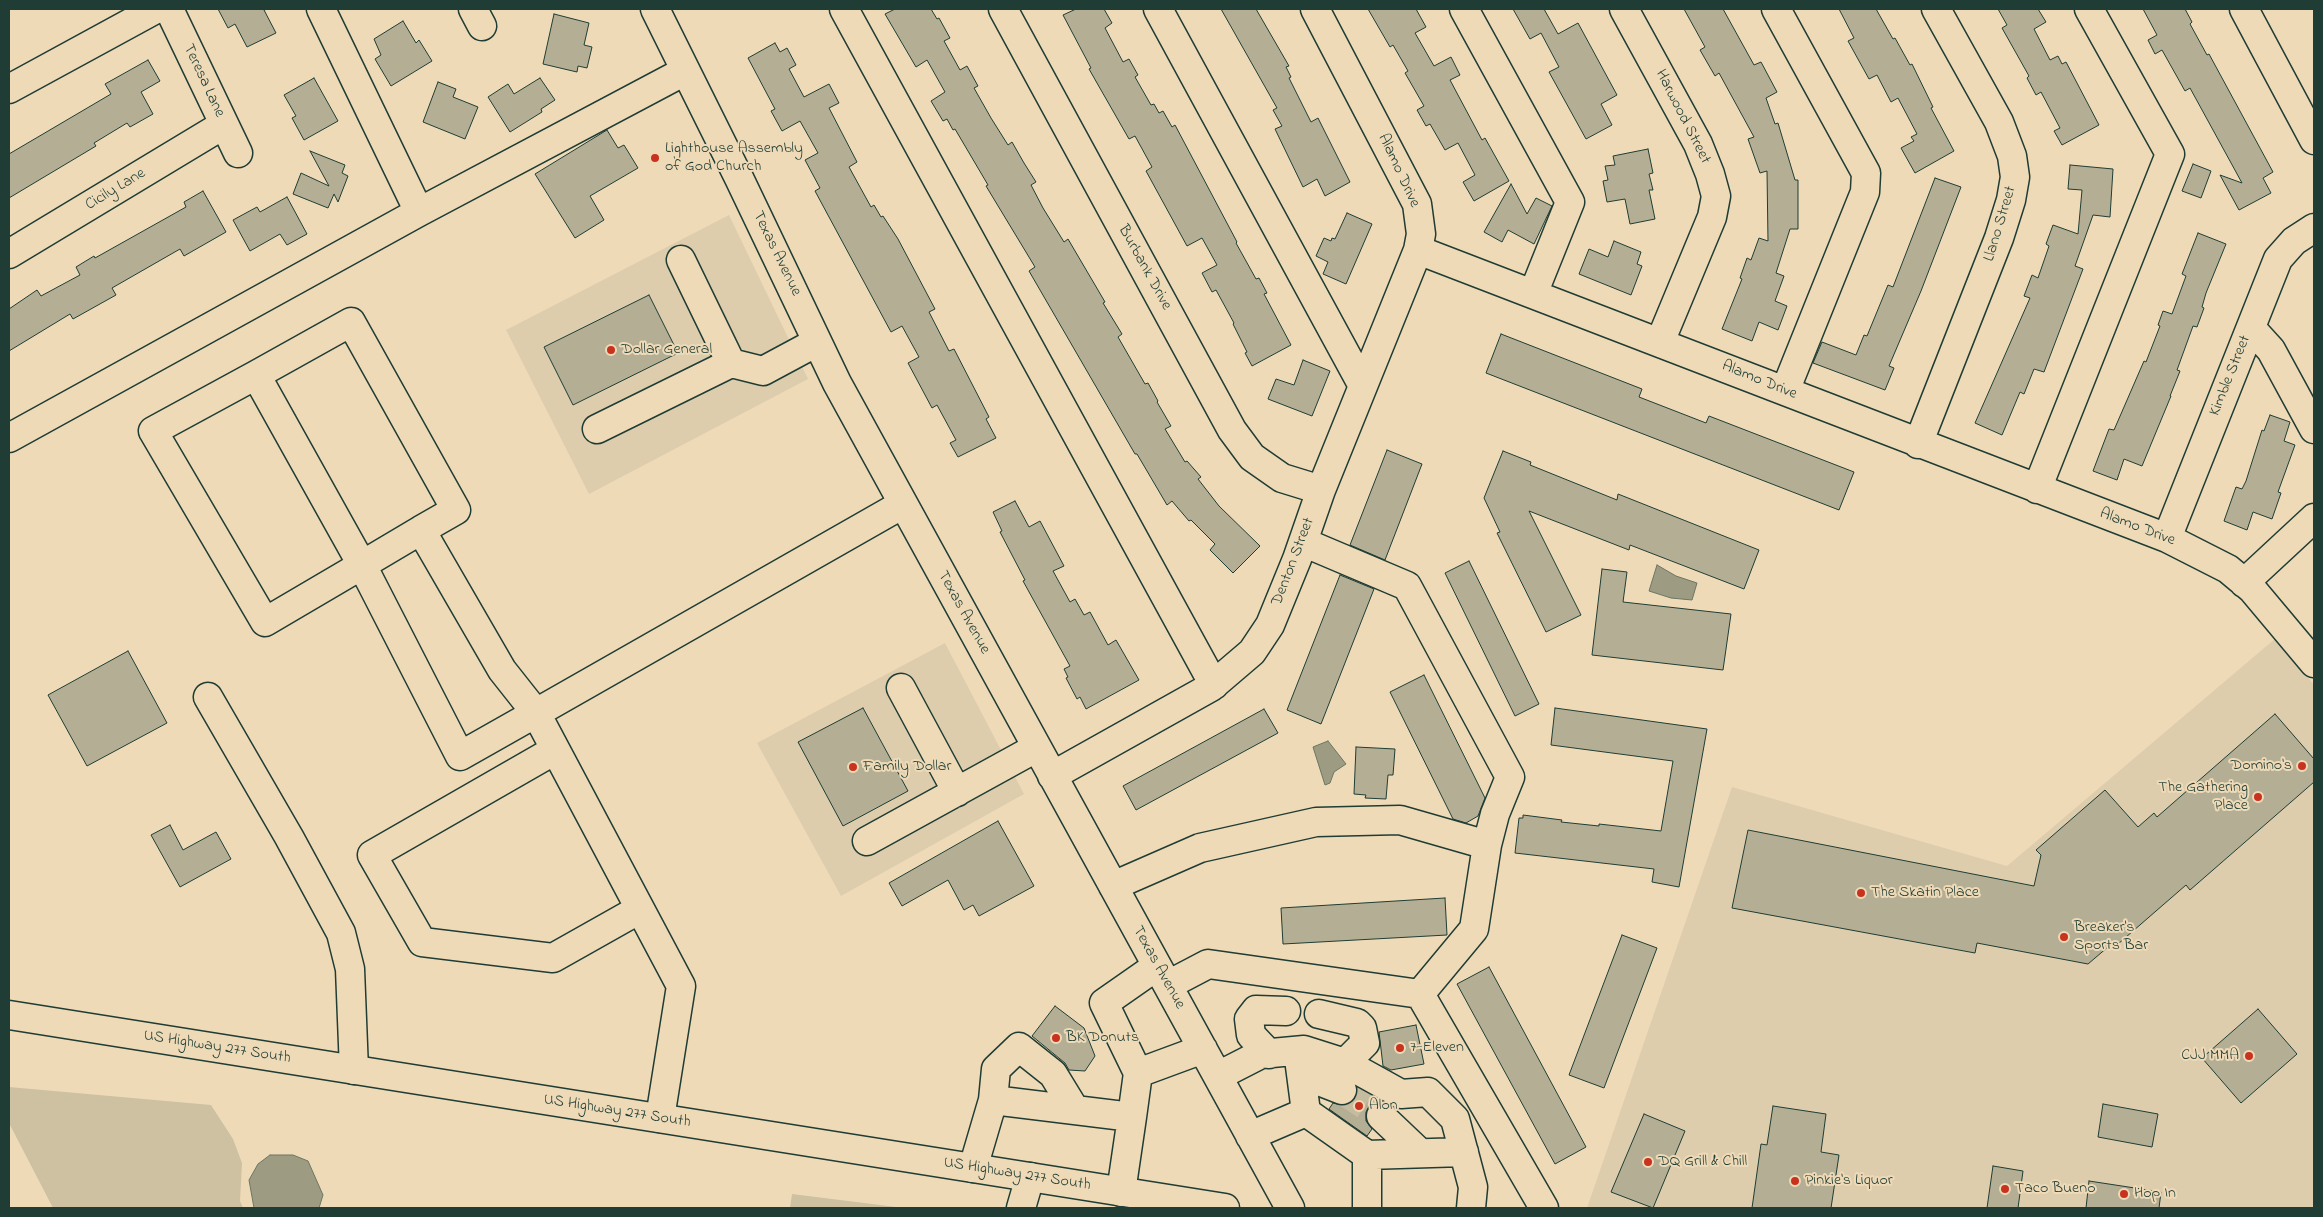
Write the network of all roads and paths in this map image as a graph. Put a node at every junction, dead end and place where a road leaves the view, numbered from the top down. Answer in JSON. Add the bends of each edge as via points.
{"nodes":[{"id":1,"x":156,"y":9,"type":"edge"},
{"id":2,"x":169,"y":9,"type":"edge"},
{"id":3,"x":321,"y":9,"type":"edge"},
{"id":4,"x":655,"y":9,"type":"edge"},
{"id":5,"x":844,"y":9,"type":"edge"},
{"id":6,"x":1003,"y":9,"type":"edge"},
{"id":7,"x":1158,"y":9,"type":"edge"},
{"id":8,"x":1315,"y":9,"type":"edge"},
{"id":9,"x":1464,"y":9,"type":"edge"},
{"id":10,"x":1624,"y":9,"type":"edge"},
{"id":11,"x":1776,"y":9,"type":"edge"},
{"id":12,"x":1936,"y":9,"type":"edge"},
{"id":13,"x":2089,"y":9,"type":"edge"},
{"id":14,"x":2244,"y":9,"type":"edge"},
{"id":15,"x":685,"y":71,"type":"junction"},
{"id":16,"x":9,"y":89,"type":"edge"},
{"id":17,"x":224,"y":125,"type":"junction"},
{"id":18,"x":2314,"y":140,"type":"edge"},
{"id":19,"x":238,"y":153,"type":"dead end"},
{"id":20,"x":419,"y":212,"type":"junction"},
{"id":21,"x":2314,"y":228,"type":"edge"},
{"id":22,"x":1418,"y":250,"type":"junction"},
{"id":23,"x":9,"y":254,"type":"edge"},
{"id":24,"x":681,"y":260,"type":"dead end"},
{"id":25,"x":1533,"y":294,"type":"junction"},
{"id":26,"x":2251,"y":328,"type":"junction"},
{"id":27,"x":818,"y":342,"type":"junction"},
{"id":28,"x":1660,"y":342,"type":"junction"},
{"id":29,"x":731,"y":363,"type":"junction"},
{"id":30,"x":256,"y":375,"type":"junction"},
{"id":31,"x":1363,"y":386,"type":"junction"},
{"id":32,"x":1785,"y":391,"type":"junction"},
{"id":33,"x":597,"y":429,"type":"dead end"},
{"id":34,"x":2314,"y":429,"type":"edge"},
{"id":35,"x":9,"y":438,"type":"edge"},
{"id":36,"x":1918,"y":444,"type":"junction"},
{"id":37,"x":2038,"y":489,"type":"junction"},
{"id":38,"x":1321,"y":490,"type":"junction"},
{"id":39,"x":903,"y":504,"type":"junction"},
{"id":40,"x":2314,"y":518,"type":"edge"},
{"id":41,"x":421,"y":530,"type":"junction"},
{"id":42,"x":2167,"y":538,"type":"junction"},
{"id":43,"x":1303,"y":542,"type":"junction"},
{"id":44,"x":362,"y":565,"type":"junction"},
{"id":45,"x":2244,"y":583,"type":"junction"},
{"id":46,"x":2314,"y":663,"type":"edge"},
{"id":47,"x":1214,"y":685,"type":"junction"},
{"id":48,"x":901,"y":688,"type":"dead end"},
{"id":49,"x":208,"y":697,"type":"dead end"},
{"id":50,"x":536,"y":714,"type":"junction"},
{"id":51,"x":1036,"y":748,"type":"junction"},
{"id":52,"x":555,"y":750,"type":"junction"},
{"id":53,"x":1052,"y":776,"type":"junction"},
{"id":54,"x":957,"y":792,"type":"junction"},
{"id":55,"x":867,"y":842,"type":"dead end"},
{"id":56,"x":1487,"y":845,"type":"junction"},
{"id":57,"x":1114,"y":886,"type":"junction"},
{"id":58,"x":640,"y":909,"type":"junction"},
{"id":59,"x":1162,"y":975,"type":"junction"},
{"id":60,"x":1420,"y":994,"type":"junction"},
{"id":61,"x":1286,"y":1011,"type":"dead end"},
{"id":62,"x":1319,"y":1014,"type":"dead end"},
{"id":63,"x":9,"y":1015,"type":"edge"},
{"id":64,"x":1203,"y":1049,"type":"junction"},
{"id":65,"x":1269,"y":1054,"type":"junction"},
{"id":66,"x":1300,"y":1062,"type":"junction"},
{"id":67,"x":1345,"y":1063,"type":"junction"},
{"id":68,"x":354,"y":1070,"type":"junction"},
{"id":69,"x":1138,"y":1073,"type":"junction"},
{"id":70,"x":1218,"y":1076,"type":"junction"},
{"id":71,"x":1342,"y":1090,"type":"tunnel mouth"},
{"id":72,"x":994,"y":1100,"type":"junction"},
{"id":73,"x":1076,"y":1110,"type":"junction"},
{"id":74,"x":1306,"y":1112,"type":"junction"},
{"id":75,"x":1381,"y":1116,"type":"tunnel mouth"},
{"id":76,"x":1132,"y":1117,"type":"junction"},
{"id":77,"x":660,"y":1118,"type":"junction"},
{"id":78,"x":1250,"y":1136,"type":"junction"},
{"id":79,"x":1464,"y":1152,"type":"junction"},
{"id":80,"x":1420,"y":1154,"type":"junction"},
{"id":81,"x":1367,"y":1155,"type":"junction"},
{"id":82,"x":972,"y":1168,"type":"junction"},
{"id":83,"x":1030,"y":1177,"type":"junction"},
{"id":84,"x":1121,"y":1192,"type":"junction"},
{"id":85,"x":1021,"y":1208,"type":"edge"},
{"id":86,"x":1225,"y":1208,"type":"edge"},
{"id":87,"x":1290,"y":1208,"type":"edge"},
{"id":88,"x":1367,"y":1208,"type":"edge"},
{"id":89,"x":1471,"y":1208,"type":"edge"},
{"id":90,"x":1544,"y":1208,"type":"edge"}],
"edges":[{"from":1,"to":16,"type":"main road"},
{"from":2,"to":17,"type":"main road","name":"Teresa Lane"},
{"from":3,"to":20,"type":"main road"},
{"from":4,"to":15,"type":"main road","name":"Texas Avenue"},
{"from":5,"to":47,"type":"main road"},
{"from":6,"to":38,"type":"main road","name":"Burbank Drive","via":[[1232,430],[1252,457],[1282,478]]},
{"from":7,"to":31,"type":"main road"},
{"from":8,"to":22,"type":"main road","name":"Alamo Drive","via":[[1417,204],[1422,234]]},
{"from":9,"to":25,"type":"main road","via":[[1570,202]]},
{"from":10,"to":28,"type":"main road","name":"Harwood Street","via":[[1698,144],[1716,196],[1712,217]]},
{"from":11,"to":32,"type":"main road","via":[[1866,173],[1866,192]]},
{"from":12,"to":36,"type":"main road","name":"Llano Street","via":[[1999,122],[2012,156],[2015,177],[1999,238]]},
{"from":13,"to":37,"type":"main road","via":[[2170,154]]},
{"from":14,"to":18,"type":"main road"},
{"from":15,"to":20,"type":"main road"},
{"from":15,"to":27,"type":"main road","name":"Texas Avenue"},
{"from":17,"to":19,"type":"main road","name":"Teresa Lane"},
{"from":17,"to":23,"type":"main road","name":"Cicily Lane"},
{"from":20,"to":35,"type":"main road"},
{"from":21,"to":26,"type":"main road","name":"Kimble Street","via":[[2294,241],[2278,259]]},
{"from":22,"to":25,"type":"main road","name":"Alamo Drive"},
{"from":22,"to":31,"type":"main road","name":"Denton Street"},
{"from":24,"to":29,"type":"main road"},
{"from":25,"to":28,"type":"main road","name":"Alamo Drive"},
{"from":26,"to":34,"type":"main road","via":[[2271,350]]},
{"from":26,"to":42,"type":"main road","name":"Kimble Street"},
{"from":27,"to":29,"type":"main road","via":[[763,371]]},
{"from":27,"to":39,"type":"main road","name":"Texas Avenue"},
{"from":28,"to":32,"type":"main road","name":"Alamo Drive"},
{"from":29,"to":33,"type":"main road"},
{"from":30,"to":41,"type":"main road","via":[[351,322],[456,510]]},
{"from":30,"to":44,"type":"main road"},
{"from":30,"to":44,"type":"main road","via":[[153,431],[264,622]]},
{"from":31,"to":38,"type":"main road","name":"Denton Street"},
{"from":32,"to":36,"type":"main road","name":"Alamo Drive"},
{"from":36,"to":37,"type":"main road","name":"Alamo Drive"},
{"from":37,"to":42,"type":"main road","name":"Alamo Drive"},
{"from":38,"to":43,"type":"main road","name":"Denton Street"},
{"from":39,"to":50,"type":"main road"},
{"from":39,"to":51,"type":"main road","name":"Texas Avenue"},
{"from":40,"to":45,"type":"main road"},
{"from":41,"to":44,"type":"main road"},
{"from":41,"to":50,"type":"main road","via":[[502,670]]},
{"from":42,"to":45,"type":"main road","name":"Alamo Drive","via":[[2228,569]]},
{"from":43,"to":47,"type":"main road","name":"Denton Street","via":[[1270,625],[1252,652]]},
{"from":43,"to":56,"type":"main road","via":[[1407,586],[1510,777]]},
{"from":44,"to":50,"type":"main road","via":[[460,756]]},
{"from":45,"to":46,"type":"main road","name":"Alamo Drive"},
{"from":47,"to":53,"type":"main road","name":"Denton Street"},
{"from":48,"to":54,"type":"main road"},
{"from":49,"to":68,"type":"main road","via":[[290,837],[341,934],[350,969]]},
{"from":50,"to":52,"type":"main road"},
{"from":51,"to":53,"type":"main road","name":"Texas Avenue"},
{"from":51,"to":54,"type":"main road"},
{"from":52,"to":58,"type":"main road"},
{"from":52,"to":58,"type":"main road","via":[[372,855],[422,942],[553,958]]},
{"from":53,"to":57,"type":"main road","name":"Texas Avenue"},
{"from":54,"to":55,"type":"main road"},
{"from":56,"to":57,"type":"main road","via":[[1400,820],[1316,822],[1200,848]]},
{"from":56,"to":60,"type":"main road","via":[[1474,929]]},
{"from":57,"to":59,"type":"main road","name":"Texas Avenue"},
{"from":58,"to":77,"type":"main road","via":[[681,986]]},
{"from":59,"to":60,"type":"main road","via":[[1208,964]]},
{"from":59,"to":64,"type":"main road","name":"Texas Avenue"},
{"from":59,"to":69,"type":"main road","via":[[1104,1003]]},
{"from":60,"to":90,"type":"main road"},
{"from":61,"to":65,"type":"main road","via":[[1256,1010],[1248,1019],[1251,1035]]},
{"from":62,"to":67,"type":"main road","via":[[1357,1023],[1362,1028],[1365,1043]]},
{"from":63,"to":68,"type":"main road","name":"US Highway 277 South"},
{"from":64,"to":69,"type":"main road"},
{"from":64,"to":70,"type":"main road","name":"Texas Avenue"},
{"from":65,"to":66,"type":"main road"},
{"from":65,"to":70,"type":"main road","via":[[1261,1054]]},
{"from":66,"to":67,"type":"main road","via":[[1304,1050]]},
{"from":66,"to":71,"type":"main road"},
{"from":66,"to":74,"type":"main road"},
{"from":67,"to":79,"type":"main road","via":[[1401,1094],[1428,1092],[1455,1119]]},
{"from":68,"to":77,"type":"main road","name":"US Highway 277 South"},
{"from":69,"to":76,"type":"main road"},
{"from":70,"to":78,"type":"main road","name":"Texas Avenue"},
{"from":72,"to":73,"type":"main road"},
{"from":72,"to":73,"type":"main road","via":[[996,1068],[1019,1047],[1052,1074]]},
{"from":72,"to":82,"type":"main road"},
{"from":73,"to":76,"type":"main road"},
{"from":74,"to":78,"type":"main road"},
{"from":74,"to":81,"type":"main road"},
{"from":75,"to":80,"type":"main road"},
{"from":76,"to":84,"type":"main road"},
{"from":77,"to":82,"type":"main road","name":"US Highway 277 South"},
{"from":78,"to":87,"type":"main road","name":"Texas Avenue"},
{"from":79,"to":80,"type":"main road"},
{"from":79,"to":89,"type":"main road","via":[[1473,1187]]},
{"from":80,"to":81,"type":"main road"},
{"from":81,"to":88,"type":"main road"},
{"from":82,"to":83,"type":"main road","name":"US Highway 277 South"},
{"from":83,"to":84,"type":"main road","name":"US Highway 277 South"},
{"from":83,"to":85,"type":"main road"},
{"from":84,"to":86,"type":"main road","name":"US Highway 277 South"}]}
